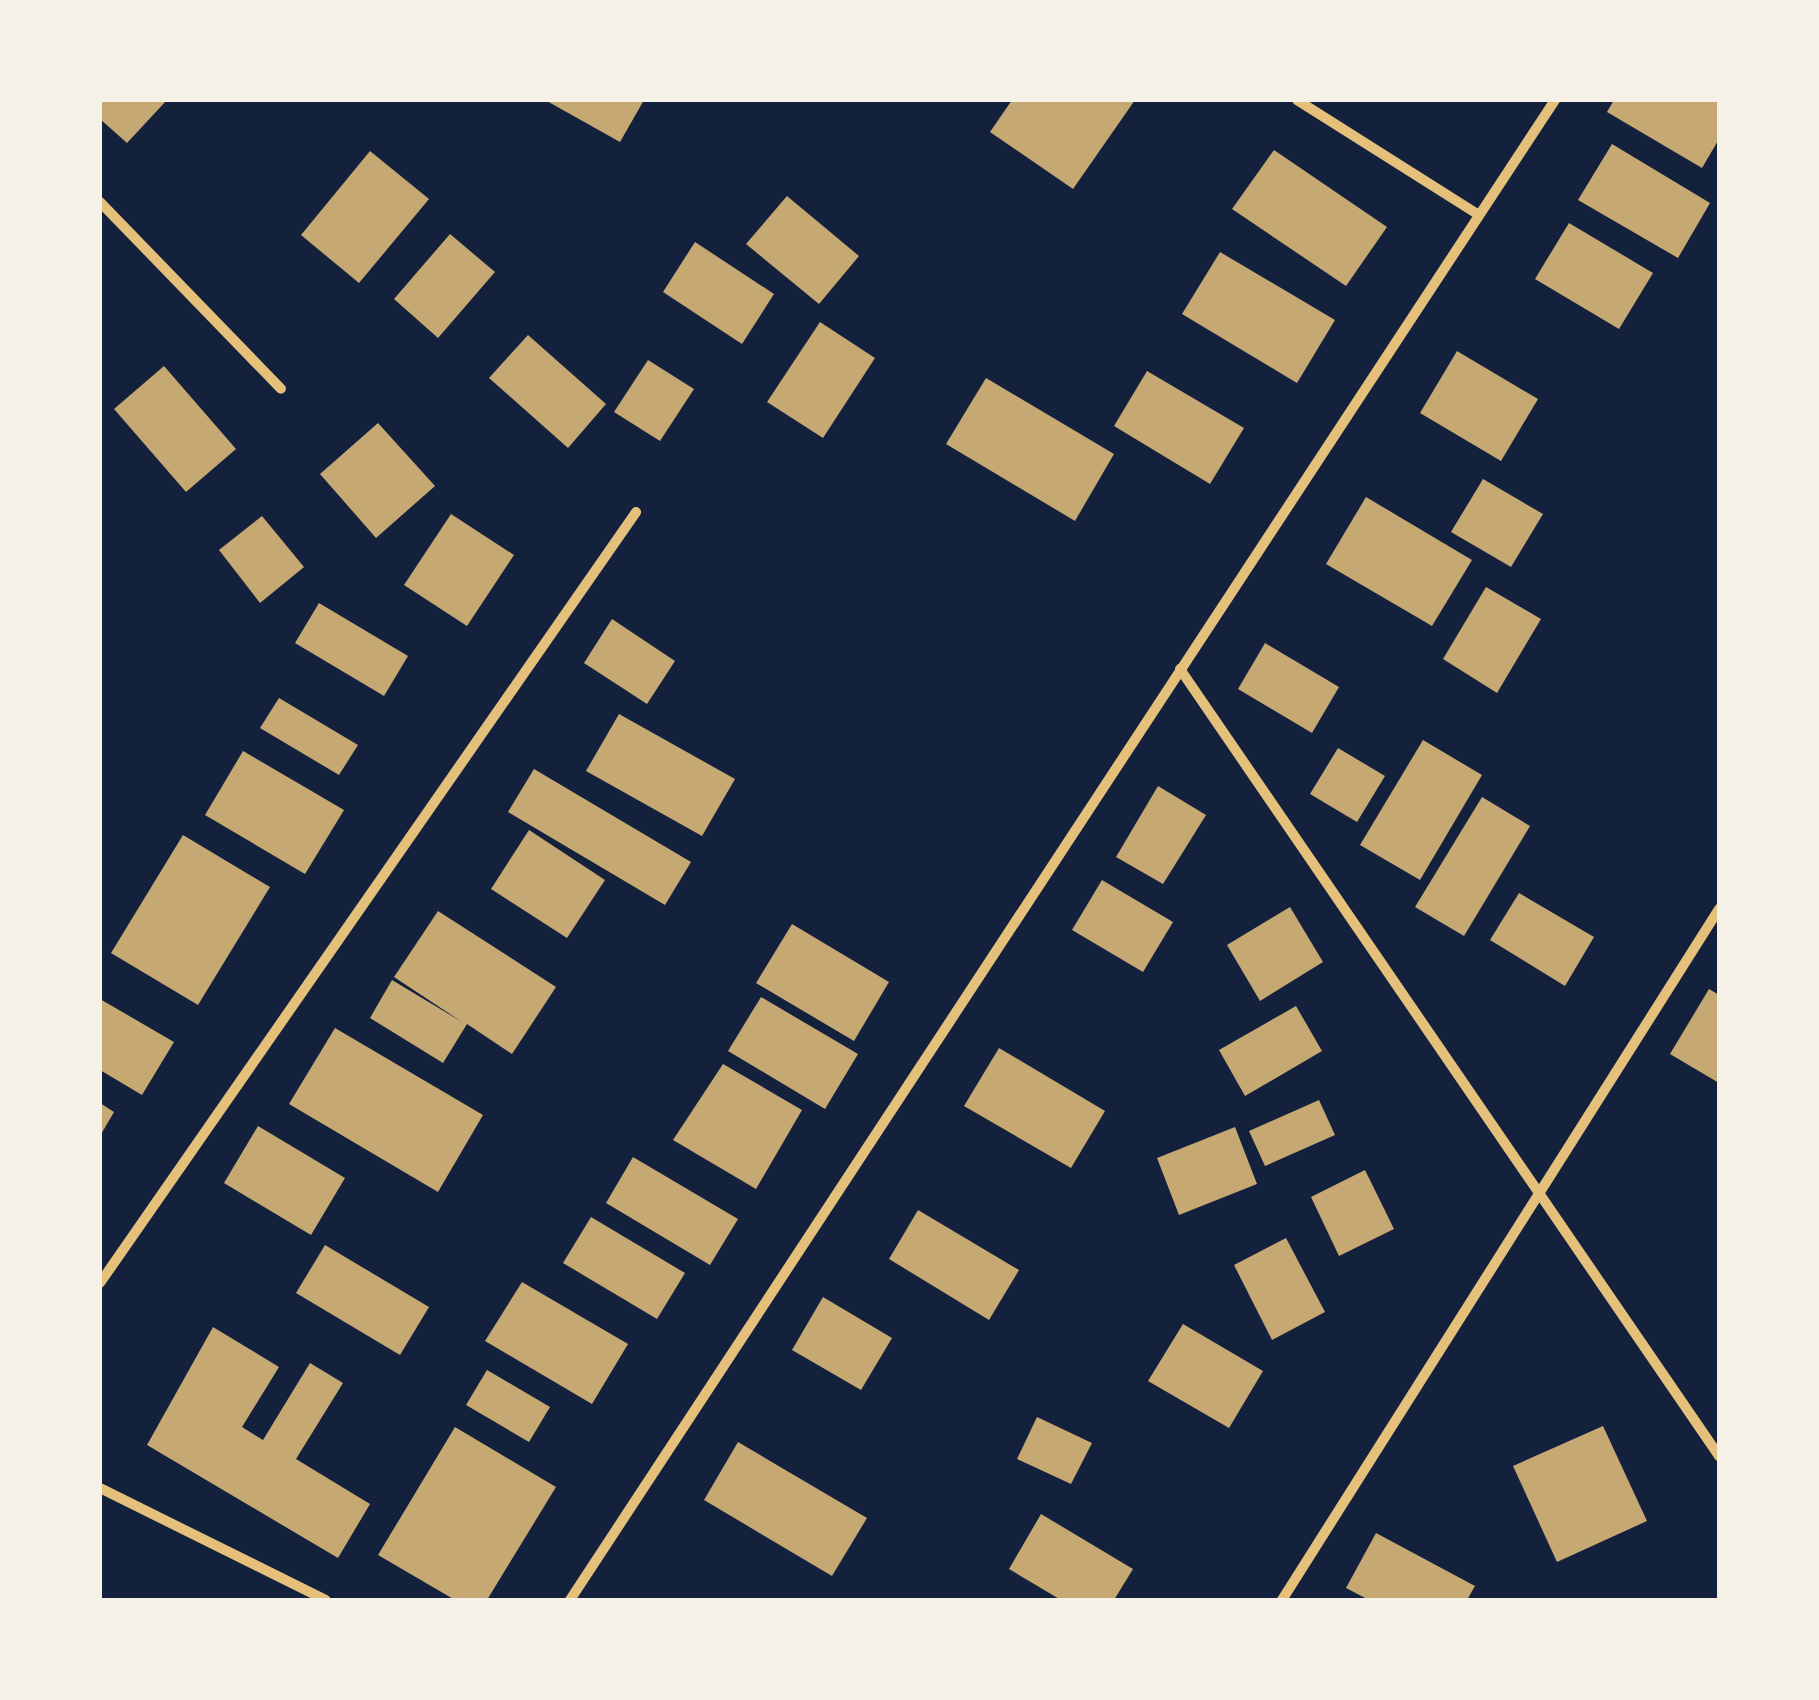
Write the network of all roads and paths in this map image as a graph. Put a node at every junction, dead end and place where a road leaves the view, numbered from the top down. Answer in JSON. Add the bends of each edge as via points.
{"nodes":[{"id":1,"x":1297,"y":100,"type":"edge"},
{"id":2,"x":1555,"y":100,"type":"edge"},
{"id":3,"x":100,"y":202,"type":"edge"},
{"id":4,"x":1479,"y":215,"type":"junction"},
{"id":5,"x":281,"y":389,"type":"dead end"},
{"id":6,"x":636,"y":512,"type":"dead end"},
{"id":7,"x":1180,"y":669,"type":"junction"},
{"id":8,"x":1719,"y":909,"type":"edge"},
{"id":9,"x":1536,"y":1195,"type":"junction"},
{"id":10,"x":100,"y":1283,"type":"edge"},
{"id":11,"x":1719,"y":1456,"type":"edge"},
{"id":12,"x":100,"y":1488,"type":"edge"},
{"id":13,"x":326,"y":1600,"type":"edge"},
{"id":14,"x":570,"y":1600,"type":"edge"},
{"id":15,"x":1282,"y":1600,"type":"edge"}],
"edges":[{"from":1,"to":4,"type":"street"},
{"from":2,"to":4,"type":"street"},
{"from":3,"to":5,"type":"street"},
{"from":4,"to":7,"type":"street"},
{"from":6,"to":10,"type":"street"},
{"from":7,"to":9,"type":"street"},
{"from":7,"to":14,"type":"street"},
{"from":8,"to":9,"type":"street"},
{"from":9,"to":11,"type":"street"},
{"from":9,"to":15,"type":"street"},
{"from":12,"to":13,"type":"street"}]}
